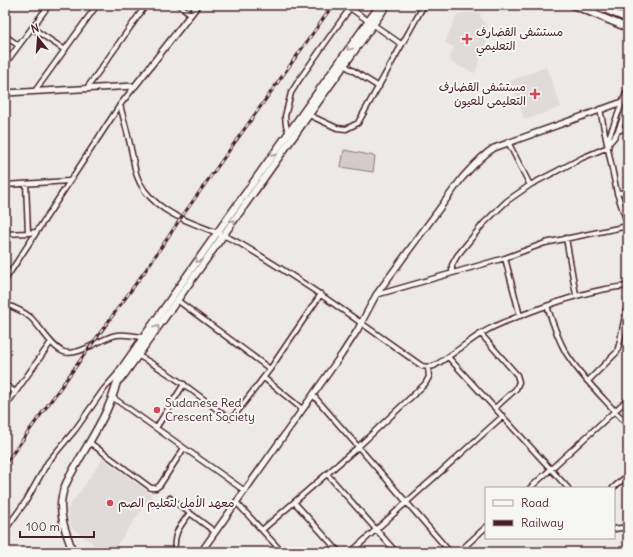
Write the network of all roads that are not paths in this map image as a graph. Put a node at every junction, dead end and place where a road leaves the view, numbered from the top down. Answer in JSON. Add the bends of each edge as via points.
{"nodes":[{"id":1,"x":49,"y":5,"type":"edge"},
{"id":2,"x":97,"y":5,"type":"edge"},
{"id":3,"x":146,"y":5,"type":"edge"},
{"id":4,"x":179,"y":5,"type":"edge"},
{"id":5,"x":198,"y":5,"type":"edge"},
{"id":6,"x":380,"y":5,"type":"edge"},
{"id":7,"x":387,"y":5,"type":"edge"},
{"id":8,"x":424,"y":5,"type":"edge"},
{"id":9,"x":573,"y":5,"type":"edge"},
{"id":10,"x":594,"y":5,"type":"edge"},
{"id":11,"x":615,"y":5,"type":"edge"},
{"id":12,"x":612,"y":12,"type":"junction"},
{"id":13,"x":191,"y":14,"type":"junction"},
{"id":14,"x":628,"y":19,"type":"edge"},
{"id":15,"x":371,"y":22,"type":"junction"},
{"id":16,"x":32,"y":28,"type":"junction"},
{"id":17,"x":628,"y":28,"type":"edge"},
{"id":18,"x":5,"y":36,"type":"edge"},
{"id":19,"x":401,"y":44,"type":"junction"},
{"id":20,"x":18,"y":45,"type":"junction"},
{"id":21,"x":65,"y":50,"type":"junction"},
{"id":22,"x":5,"y":64,"type":"edge"},
{"id":23,"x":344,"y":65,"type":"junction"},
{"id":24,"x":135,"y":86,"type":"junction"},
{"id":25,"x":379,"y":87,"type":"junction"},
{"id":26,"x":87,"y":88,"type":"junction"},
{"id":27,"x":628,"y":88,"type":"edge"},
{"id":28,"x":35,"y":91,"type":"junction"},
{"id":29,"x":6,"y":94,"type":"edge"},
{"id":30,"x":628,"y":101,"type":"edge"},
{"id":31,"x":622,"y":102,"type":"junction"},
{"id":32,"x":120,"y":105,"type":"junction"},
{"id":33,"x":600,"y":109,"type":"junction"},
{"id":34,"x":309,"y":115,"type":"junction"},
{"id":35,"x":628,"y":128,"type":"edge"},
{"id":36,"x":618,"y":131,"type":"junction"},
{"id":37,"x":288,"y":133,"type":"junction"},
{"id":38,"x":292,"y":138,"type":"junction"},
{"id":39,"x":508,"y":142,"type":"junction"},
{"id":40,"x":610,"y":142,"type":"junction"},
{"id":41,"x":608,"y":147,"type":"junction"},
{"id":42,"x":69,"y":181,"type":"junction"},
{"id":43,"x":26,"y":184,"type":"junction"},
{"id":44,"x":5,"y":185,"type":"edge"},
{"id":45,"x":530,"y":185,"type":"junction"},
{"id":46,"x":628,"y":192,"type":"edge"},
{"id":47,"x":617,"y":193,"type":"junction"},
{"id":48,"x":628,"y":226,"type":"edge"},
{"id":49,"x":36,"y":232,"type":"junction"},
{"id":50,"x":217,"y":232,"type":"junction"},
{"id":51,"x":28,"y":233,"type":"junction"},
{"id":52,"x":5,"y":234,"type":"edge"},
{"id":53,"x":224,"y":235,"type":"junction"},
{"id":54,"x":566,"y":238,"type":"junction"},
{"id":55,"x":505,"y":258,"type":"junction"},
{"id":56,"x":452,"y":272,"type":"junction"},
{"id":57,"x":5,"y":280,"type":"edge"},
{"id":58,"x":628,"y":286,"type":"edge"},
{"id":59,"x":321,"y":294,"type":"junction"},
{"id":60,"x":376,"y":295,"type":"junction"},
{"id":61,"x":576,"y":295,"type":"junction"},
{"id":62,"x":177,"y":300,"type":"junction"},
{"id":63,"x":628,"y":300,"type":"edge"},
{"id":64,"x":5,"y":304,"type":"edge"},
{"id":65,"x":547,"y":306,"type":"junction"},
{"id":66,"x":520,"y":316,"type":"junction"},
{"id":67,"x":361,"y":323,"type":"junction"},
{"id":68,"x":482,"y":334,"type":"junction"},
{"id":69,"x":146,"y":338,"type":"junction"},
{"id":70,"x":51,"y":342,"type":"junction"},
{"id":71,"x":135,"y":354,"type":"junction"},
{"id":72,"x":448,"y":357,"type":"junction"},
{"id":73,"x":428,"y":367,"type":"junction"},
{"id":74,"x":270,"y":369,"type":"junction"},
{"id":75,"x":119,"y":372,"type":"junction"},
{"id":76,"x":264,"y":378,"type":"junction"},
{"id":77,"x":588,"y":381,"type":"junction"},
{"id":78,"x":117,"y":382,"type":"junction"},
{"id":79,"x":5,"y":384,"type":"edge"},
{"id":80,"x":184,"y":384,"type":"junction"},
{"id":81,"x":15,"y":392,"type":"junction"},
{"id":82,"x":313,"y":395,"type":"junction"},
{"id":83,"x":112,"y":397,"type":"junction"},
{"id":84,"x":628,"y":399,"type":"edge"},
{"id":85,"x":5,"y":407,"type":"edge"},
{"id":86,"x":495,"y":408,"type":"junction"},
{"id":87,"x":302,"y":409,"type":"junction"},
{"id":88,"x":615,"y":411,"type":"junction"},
{"id":89,"x":503,"y":416,"type":"junction"},
{"id":90,"x":628,"y":426,"type":"edge"},
{"id":91,"x":156,"y":428,"type":"junction"},
{"id":92,"x":89,"y":442,"type":"junction"},
{"id":93,"x":358,"y":447,"type":"junction"},
{"id":94,"x":184,"y":448,"type":"junction"},
{"id":95,"x":550,"y":469,"type":"junction"},
{"id":96,"x":327,"y":474,"type":"junction"},
{"id":97,"x":628,"y":475,"type":"edge"},
{"id":98,"x":531,"y":487,"type":"edge"},
{"id":99,"x":567,"y":487,"type":"edge"},
{"id":100,"x":614,"y":487,"type":"edge"},
{"id":101,"x":245,"y":491,"type":"junction"},
{"id":102,"x":170,"y":498,"type":"dead end"},
{"id":103,"x":236,"y":502,"type":"junction"},
{"id":104,"x":294,"y":502,"type":"junction"},
{"id":105,"x":407,"y":503,"type":"junction"},
{"id":106,"x":190,"y":513,"type":"junction"},
{"id":107,"x":628,"y":527,"type":"edge"},
{"id":108,"x":485,"y":528,"type":"edge"},
{"id":109,"x":377,"y":529,"type":"junction"},
{"id":110,"x":615,"y":529,"type":"edge"},
{"id":111,"x":5,"y":530,"type":"edge"},
{"id":112,"x":262,"y":530,"type":"junction"},
{"id":113,"x":215,"y":532,"type":"junction"},
{"id":114,"x":73,"y":552,"type":"edge"},
{"id":115,"x":175,"y":552,"type":"edge"},
{"id":116,"x":201,"y":552,"type":"edge"},
{"id":117,"x":282,"y":552,"type":"edge"},
{"id":118,"x":339,"y":552,"type":"edge"},
{"id":119,"x":351,"y":552,"type":"edge"},
{"id":120,"x":396,"y":552,"type":"edge"},
{"id":121,"x":450,"y":552,"type":"edge"},
{"id":122,"x":459,"y":552,"type":"edge"}],
"edges":[{"from":1,"to":16,"type":"street"},
{"from":2,"to":21,"type":"street"},
{"from":3,"to":26,"type":"street"},
{"from":4,"to":13,"type":"street"},
{"from":5,"to":13,"type":"street"},
{"from":6,"to":15,"type":"main road"},
{"from":7,"to":15,"type":"main road"},
{"from":8,"to":19,"type":"street"},
{"from":9,"to":17,"type":"main road"},
{"from":10,"to":12,"type":"main road"},
{"from":11,"to":12,"type":"street"},
{"from":12,"to":14,"type":"main road"},
{"from":13,"to":24,"type":"street"},
{"from":15,"to":19,"type":"street"},
{"from":15,"to":23,"type":"main road"},
{"from":15,"to":37,"type":"main road","one_way":true},
{"from":15,"to":37,"type":"street","via":[[351,8],[346,13],[290,93],[285,116]]},
{"from":16,"to":20,"type":"street"},
{"from":16,"to":21,"type":"street"},
{"from":18,"to":20,"type":"street"},
{"from":19,"to":25,"type":"street"},
{"from":20,"to":22,"type":"street"},
{"from":21,"to":28,"type":"street"},
{"from":23,"to":25,"type":"street"},
{"from":23,"to":34,"type":"main road"},
{"from":24,"to":26,"type":"street"},
{"from":24,"to":32,"type":"street"},
{"from":25,"to":34,"type":"street","via":[[358,123],[346,129],[337,128]]},
{"from":26,"to":28,"type":"street"},
{"from":27,"to":31,"type":"street"},
{"from":28,"to":29,"type":"street"},
{"from":30,"to":31,"type":"street"},
{"from":30,"to":36,"type":"street"},
{"from":31,"to":33,"type":"street"},
{"from":31,"to":40,"type":"street","via":[[609,137]]},
{"from":32,"to":42,"type":"street"},
{"from":32,"to":50,"type":"street","via":[[136,176],[144,190],[163,209],[180,219]]},
{"from":33,"to":39,"type":"street"},
{"from":33,"to":41,"type":"street"},
{"from":34,"to":38,"type":"main road"},
{"from":35,"to":36,"type":"street"},
{"from":36,"to":40,"type":"street"},
{"from":37,"to":38,"type":"street"},
{"from":37,"to":50,"type":"main road","one_way":true},
{"from":53,"to":38,"type":"main road","one_way":true},
{"from":39,"to":45,"type":"street"},
{"from":39,"to":60,"type":"street","via":[[484,154],[462,178]]},
{"from":40,"to":41,"type":"street"},
{"from":41,"to":45,"type":"street"},
{"from":41,"to":47,"type":"street"},
{"from":42,"to":43,"type":"street"},
{"from":42,"to":49,"type":"street"},
{"from":43,"to":44,"type":"street"},
{"from":43,"to":51,"type":"street"},
{"from":45,"to":56,"type":"street","via":[[507,201],[484,223],[453,261]]},
{"from":46,"to":47,"type":"street"},
{"from":47,"to":48,"type":"street"},
{"from":48,"to":54,"type":"street"},
{"from":49,"to":51,"type":"street"},
{"from":49,"to":57,"type":"street"},
{"from":50,"to":53,"type":"street"},
{"from":50,"to":69,"type":"main road","one_way":true},
{"from":51,"to":52,"type":"street"},
{"from":53,"to":59,"type":"street"},
{"from":53,"to":62,"type":"main road"},
{"from":54,"to":55,"type":"street"},
{"from":54,"to":61,"type":"street"},
{"from":55,"to":56,"type":"street"},
{"from":55,"to":66,"type":"street"},
{"from":56,"to":60,"type":"street"},
{"from":58,"to":61,"type":"street"},
{"from":59,"to":67,"type":"street"},
{"from":59,"to":74,"type":"street"},
{"from":60,"to":67,"type":"street"},
{"from":61,"to":65,"type":"street"},
{"from":69,"to":62,"type":"main road","one_way":true},
{"from":62,"to":74,"type":"street"},
{"from":63,"to":77,"type":"street","via":[[617,352]]},
{"from":64,"to":70,"type":"street","via":[[29,317]]},
{"from":65,"to":66,"type":"street"},
{"from":65,"to":77,"type":"street","via":[[562,346]]},
{"from":66,"to":68,"type":"street"},
{"from":67,"to":73,"type":"street","via":[[422,366]]},
{"from":67,"to":82,"type":"street"},
{"from":68,"to":72,"type":"street"},
{"from":68,"to":86,"type":"street","via":[[518,376],[516,388]]},
{"from":69,"to":70,"type":"street","via":[[117,335],[72,353],[64,352]]},
{"from":69,"to":71,"type":"main road"},
{"from":70,"to":81,"type":"street"},
{"from":71,"to":75,"type":"main road"},
{"from":71,"to":78,"type":"main road"},
{"from":71,"to":80,"type":"street"},
{"from":72,"to":73,"type":"street"},
{"from":72,"to":86,"type":"street"},
{"from":73,"to":93,"type":"street","via":[[429,377],[425,384]]},
{"from":74,"to":76,"type":"street"},
{"from":75,"to":78,"type":"main road"},
{"from":75,"to":111,"type":"street","via":[[48,462],[26,501]]},
{"from":76,"to":80,"type":"street","via":[[230,418]]},
{"from":76,"to":87,"type":"street"},
{"from":77,"to":88,"type":"street"},
{"from":78,"to":83,"type":"main road"},
{"from":79,"to":81,"type":"street"},
{"from":80,"to":91,"type":"street"},
{"from":81,"to":85,"type":"street"},
{"from":82,"to":87,"type":"street"},
{"from":82,"to":93,"type":"street"},
{"from":83,"to":91,"type":"street"},
{"from":83,"to":92,"type":"main road"},
{"from":84,"to":88,"type":"street"},
{"from":86,"to":89,"type":"street"},
{"from":87,"to":101,"type":"street"},
{"from":88,"to":90,"type":"street"},
{"from":88,"to":95,"type":"street"},
{"from":89,"to":95,"type":"street"},
{"from":89,"to":105,"type":"street"},
{"from":91,"to":94,"type":"street"},
{"from":92,"to":94,"type":"street","via":[[151,488],[160,485]]},
{"from":92,"to":114,"type":"main road","via":[[67,481],[62,496],[61,509]]},
{"from":93,"to":96,"type":"street"},
{"from":93,"to":105,"type":"street"},
{"from":94,"to":101,"type":"street"},
{"from":95,"to":98,"type":"street"},
{"from":95,"to":99,"type":"street"},
{"from":96,"to":104,"type":"street"},
{"from":96,"to":109,"type":"street"},
{"from":97,"to":100,"type":"street"},
{"from":101,"to":103,"type":"street"},
{"from":102,"to":106,"type":"street"},
{"from":103,"to":112,"type":"street"},
{"from":103,"to":113,"type":"street"},
{"from":104,"to":112,"type":"street"},
{"from":104,"to":118,"type":"street"},
{"from":105,"to":109,"type":"street"},
{"from":105,"to":121,"type":"street"},
{"from":106,"to":113,"type":"street"},
{"from":106,"to":115,"type":"street","via":[[177,531]]},
{"from":107,"to":110,"type":"street"},
{"from":108,"to":122,"type":"street"},
{"from":109,"to":119,"type":"street"},
{"from":109,"to":120,"type":"street"},
{"from":112,"to":117,"type":"street"},
{"from":113,"to":116,"type":"street"}]}
